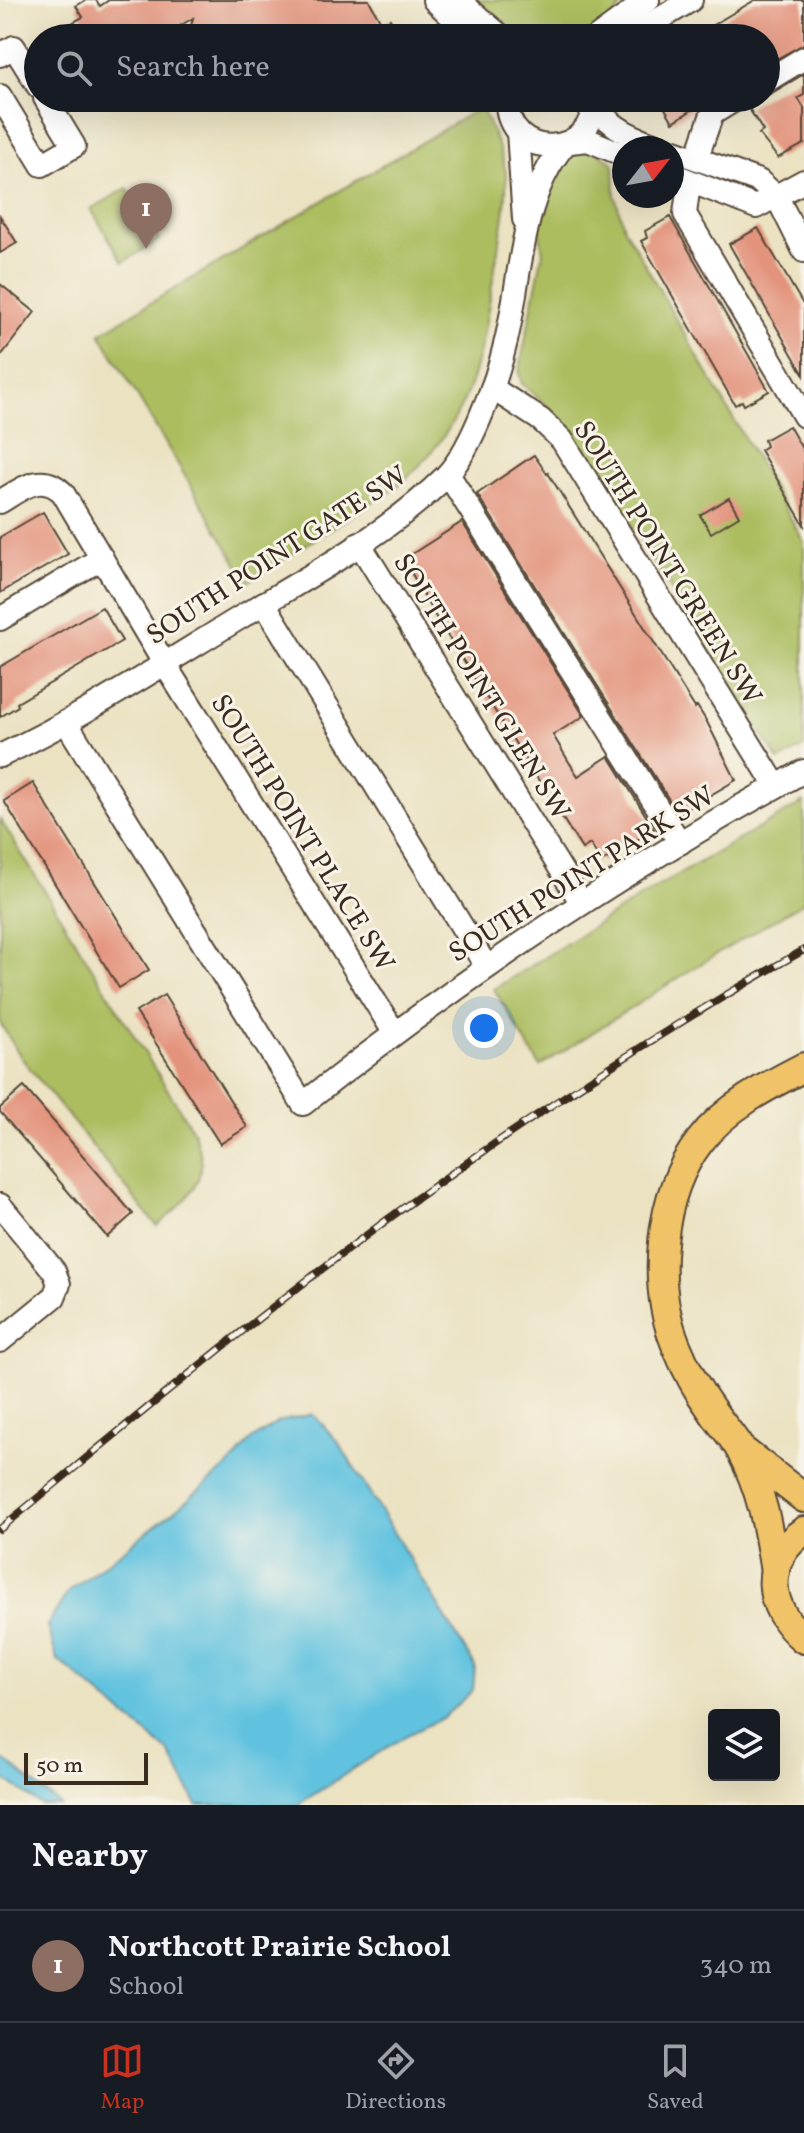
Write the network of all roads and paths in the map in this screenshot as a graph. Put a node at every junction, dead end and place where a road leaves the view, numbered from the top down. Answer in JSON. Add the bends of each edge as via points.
{"nodes":[{"id":1,"x":434,"y":0,"type":"edge"},
{"id":2,"x":458,"y":0,"type":"edge"},
{"id":3,"x":648,"y":0,"type":"edge"},
{"id":4,"x":691,"y":0,"type":"edge"},
{"id":5,"x":459,"y":24,"type":"edge"},
{"id":6,"x":486,"y":24,"type":"edge"},
{"id":7,"x":615,"y":24,"type":"edge"},
{"id":8,"x":651,"y":24,"type":"edge"},
{"id":9,"x":2,"y":49,"type":"edge"},
{"id":10,"x":804,"y":58,"type":"edge"},
{"id":11,"x":24,"y":63,"type":"edge"},
{"id":12,"x":780,"y":73,"type":"edge"},
{"id":13,"x":0,"y":96,"type":"edge"},
{"id":14,"x":53,"y":112,"type":"edge"},
{"id":15,"x":508,"y":112,"type":"edge"},
{"id":16,"x":591,"y":112,"type":"edge"},
{"id":17,"x":603,"y":112,"type":"edge"},
{"id":18,"x":715,"y":112,"type":"edge"},
{"id":19,"x":518,"y":132,"type":"junction"},
{"id":20,"x":631,"y":136,"type":"edge"},
{"id":21,"x":568,"y":143,"type":"junction"},
{"id":22,"x":612,"y":150,"type":"edge"},
{"id":23,"x":684,"y":153,"type":"edge"},
{"id":24,"x":697,"y":157,"type":"junction"},
{"id":25,"x":684,"y":179,"type":"edge"},
{"id":26,"x":804,"y":181,"type":"edge"},
{"id":27,"x":688,"y":191,"type":"dead end"},
{"id":28,"x":777,"y":197,"type":"junction"},
{"id":29,"x":525,"y":237,"type":"junction"},
{"id":30,"x":804,"y":251,"type":"edge"},
{"id":31,"x":492,"y":388,"type":"junction"},
{"id":32,"x":801,"y":404,"type":"edge"},
{"id":33,"x":448,"y":474,"type":"junction"},
{"id":34,"x":0,"y":502,"type":"edge"},
{"id":35,"x":359,"y":543,"type":"junction"},
{"id":36,"x":102,"y":558,"type":"junction"},
{"id":37,"x":264,"y":603,"type":"junction"},
{"id":38,"x":0,"y":619,"type":"edge"},
{"id":39,"x":164,"y":663,"type":"junction"},
{"id":40,"x":66,"y":722,"type":"junction"},
{"id":41,"x":41,"y":737,"type":"junction"},
{"id":42,"x":0,"y":756,"type":"edge"},
{"id":43,"x":0,"y":766,"type":"edge"},
{"id":44,"x":804,"y":771,"type":"edge"},
{"id":45,"x":776,"y":786,"type":"junction"},
{"id":46,"x":680,"y":843,"type":"junction"},
{"id":47,"x":581,"y":902,"type":"junction"},
{"id":48,"x":486,"y":966,"type":"junction"},
{"id":49,"x":394,"y":1032,"type":"junction"},
{"id":50,"x":804,"y":1067,"type":"edge"},
{"id":51,"x":0,"y":1205,"type":"edge"},
{"id":52,"x":0,"y":1341,"type":"edge"},
{"id":53,"x":739,"y":1448,"type":"junction"},
{"id":54,"x":804,"y":1498,"type":"edge"},
{"id":55,"x":804,"y":1531,"type":"edge"},
{"id":56,"x":775,"y":1572,"type":"junction"},
{"id":57,"x":804,"y":1639,"type":"edge"}],
"edges":[{"from":1,"to":5,"type":"street"},
{"from":2,"to":6,"type":"street"},
{"from":3,"to":7,"type":"street"},
{"from":4,"to":8,"type":"street"},
{"from":9,"to":11,"type":"street","via":[[14,47]]},
{"from":10,"to":12,"type":"street"},
{"from":13,"to":14,"type":"street","via":[[42,165],[74,146]]},
{"from":15,"to":19,"type":"street","name":"SOUTH POINT GATE SW"},
{"from":16,"to":21,"type":"street","name":"SOUTH POINT GATE SW","via":[[587,126]]},
{"from":17,"to":20,"type":"street"},
{"from":18,"to":24,"type":"street"},
{"from":19,"to":21,"type":"street","via":[[540,145]]},
{"from":19,"to":29,"type":"street","name":"SOUTH POINT GATE SW"},
{"from":21,"to":22,"type":"street","via":[[588,140]]},
{"from":21,"to":29,"type":"street","name":"SOUTH POINT GATE SW","via":[[544,173]]},
{"from":23,"to":24,"type":"street"},
{"from":24,"to":28,"type":"street","via":[[759,181]]},
{"from":25,"to":28,"type":"street","via":[[756,207]]},
{"from":26,"to":28,"type":"street"},
{"from":27,"to":32,"type":"street","via":[[685,214]]},
{"from":28,"to":30,"type":"street"},
{"from":29,"to":31,"type":"street","name":"SOUTH POINT GATE SW"},
{"from":31,"to":33,"type":"street","name":"SOUTH POINT GATE SW"},
{"from":31,"to":45,"type":"street","name":"SOUTH POINT GREEN SW","via":[[562,440]]},
{"from":33,"to":35,"type":"street","name":"SOUTH POINT GATE SW"},
{"from":33,"to":46,"type":"street"},
{"from":34,"to":36,"type":"street","name":"SOUTH POINT PLACE SW","via":[[33,483],[55,486]]},
{"from":35,"to":37,"type":"street","name":"SOUTH POINT GATE SW"},
{"from":35,"to":47,"type":"street","name":"SOUTH POINT GLEN SW"},
{"from":36,"to":38,"type":"street"},
{"from":36,"to":39,"type":"street","name":"SOUTH POINT PLACE SW"},
{"from":37,"to":39,"type":"street","name":"SOUTH POINT GATE SW"},
{"from":37,"to":48,"type":"street"},
{"from":39,"to":40,"type":"street","name":"SOUTH POINT GATE SW"},
{"from":39,"to":49,"type":"street","name":"SOUTH POINT PLACE SW"},
{"from":40,"to":41,"type":"street","name":"SOUTH POINT GATE SW"},
{"from":40,"to":49,"type":"street","name":"SOUTH POINT PARK SW","via":[[303,1104]]},
{"from":41,"to":42,"type":"street","name":"SOUTH POINT GATE SW"},
{"from":41,"to":43,"type":"street","name":"SOUTH POINT GATE SW"},
{"from":44,"to":45,"type":"street","name":"SOUTH POINT PARK SW"},
{"from":45,"to":46,"type":"street","name":"SOUTH POINT PARK SW"},
{"from":46,"to":47,"type":"street","name":"SOUTH POINT PARK SW"},
{"from":47,"to":48,"type":"street","name":"SOUTH POINT PARK SW"},
{"from":48,"to":49,"type":"street","name":"SOUTH POINT PARK SW"},
{"from":50,"to":53,"type":"main road","via":[[730,1110],[700,1141],[667,1216],[661,1266],[675,1343]]},
{"from":51,"to":52,"type":"street","via":[[59,1284],[51,1299]]},
{"from":53,"to":54,"type":"main road"},
{"from":53,"to":56,"type":"main road","via":[[765,1510]]},
{"from":55,"to":56,"type":"main road","via":[[781,1554]]},
{"from":56,"to":57,"type":"main road","via":[[779,1611]]}]}
